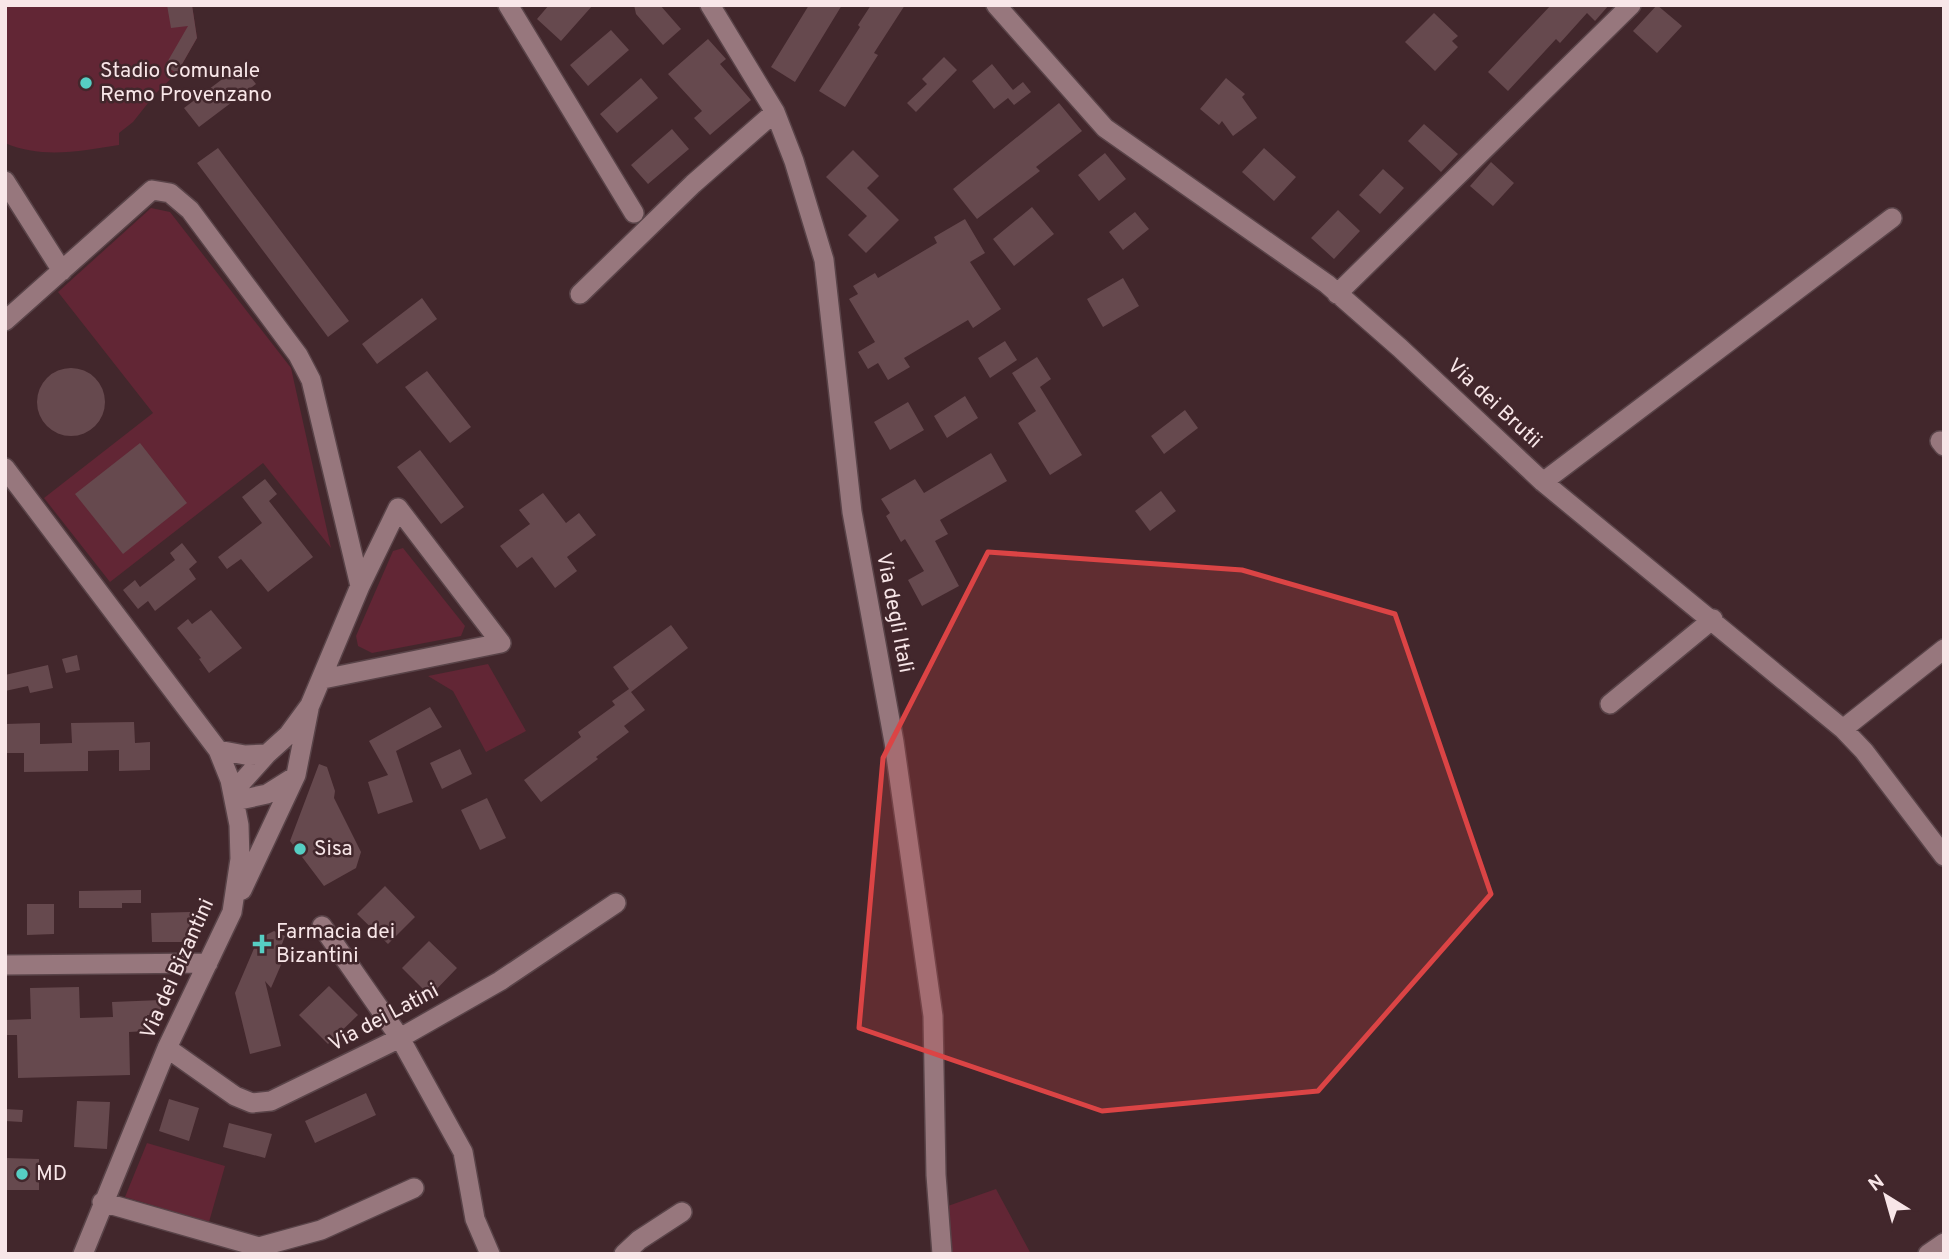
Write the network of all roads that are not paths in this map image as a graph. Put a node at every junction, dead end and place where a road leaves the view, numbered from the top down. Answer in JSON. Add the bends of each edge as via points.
{"nodes":[{"id":1,"x":508,"y":5,"type":"edge"},
{"id":2,"x":710,"y":5,"type":"edge"},
{"id":3,"x":996,"y":5,"type":"edge"},
{"id":4,"x":1631,"y":5,"type":"edge"},
{"id":5,"x":775,"y":112,"type":"junction"},
{"id":6,"x":5,"y":181,"type":"edge"},
{"id":7,"x":634,"y":213,"type":"dead end"},
{"id":8,"x":1892,"y":218,"type":"dead end"},
{"id":9,"x":62,"y":271,"type":"junction"},
{"id":10,"x":580,"y":294,"type":"dead end"},
{"id":11,"x":1337,"y":294,"type":"junction"},
{"id":12,"x":5,"y":321,"type":"edge"},
{"id":13,"x":5,"y":468,"type":"edge"},
{"id":14,"x":1544,"y":482,"type":"junction"},
{"id":15,"x":360,"y":586,"type":"junction"},
{"id":16,"x":1713,"y":619,"type":"junction"},
{"id":17,"x":1944,"y":649,"type":"edge"},
{"id":18,"x":323,"y":679,"type":"junction"},
{"id":19,"x":1611,"y":704,"type":"dead end"},
{"id":20,"x":310,"y":705,"type":"junction"},
{"id":21,"x":1843,"y":729,"type":"junction"},
{"id":22,"x":218,"y":750,"type":"junction"},
{"id":23,"x":267,"y":754,"type":"junction"},
{"id":24,"x":296,"y":775,"type":"junction"},
{"id":25,"x":234,"y":797,"type":"junction"},
{"id":26,"x":1944,"y":856,"type":"edge"},
{"id":27,"x":616,"y":903,"type":"dead end"},
{"id":28,"x":232,"y":912,"type":"junction"},
{"id":29,"x":322,"y":926,"type":"dead end"},
{"id":30,"x":208,"y":963,"type":"junction"},
{"id":31,"x":5,"y":965,"type":"edge"},
{"id":32,"x":401,"y":1038,"type":"junction"},
{"id":33,"x":167,"y":1048,"type":"junction"},
{"id":34,"x":414,"y":1188,"type":"dead end"},
{"id":35,"x":102,"y":1202,"type":"junction"},
{"id":36,"x":682,"y":1212,"type":"dead end"},
{"id":37,"x":1944,"y":1243,"type":"edge"},
{"id":38,"x":83,"y":1254,"type":"edge"},
{"id":39,"x":490,"y":1254,"type":"edge"},
{"id":40,"x":624,"y":1254,"type":"edge"},
{"id":41,"x":942,"y":1254,"type":"edge"},
{"id":42,"x":1928,"y":1254,"type":"edge"}],
"edges":[{"from":1,"to":7,"type":"street"},
{"from":2,"to":5,"type":"street","name":"Via degli Itali"},
{"from":3,"to":11,"type":"street","name":"Via dei Brutii","via":[[1105,128]]},
{"from":4,"to":11,"type":"street"},
{"from":5,"to":10,"type":"street"},
{"from":5,"to":41,"type":"street","name":"Via degli Itali","via":[[824,260],[852,512],[894,743],[933,1016]]},
{"from":6,"to":9,"type":"street"},
{"from":8,"to":14,"type":"street"},
{"from":9,"to":12,"type":"street"},
{"from":9,"to":15,"type":"street","via":[[152,190],[170,193],[190,210],[298,355],[311,380]]},
{"from":11,"to":14,"type":"street","name":"Via dei Brutii"},
{"from":13,"to":22,"type":"street","name":"Via dei Bizantini"},
{"from":14,"to":16,"type":"street","name":"Via dei Brutii"},
{"from":15,"to":18,"type":"street"},
{"from":15,"to":18,"type":"street","via":[[398,508],[501,643]]},
{"from":16,"to":19,"type":"street"},
{"from":16,"to":21,"type":"street","name":"Via dei Brutii"},
{"from":17,"to":21,"type":"street"},
{"from":18,"to":20,"type":"street"},
{"from":20,"to":23,"type":"street"},
{"from":20,"to":24,"type":"street"},
{"from":21,"to":26,"type":"street","name":"Via dei Brutii"},
{"from":22,"to":23,"type":"street"},
{"from":22,"to":25,"type":"street","name":"Via dei Bizantini"},
{"from":23,"to":25,"type":"street"},
{"from":24,"to":25,"type":"street","via":[[267,794]]},
{"from":24,"to":28,"type":"street"},
{"from":25,"to":28,"type":"street","name":"Via dei Bizantini","via":[[240,859]]},
{"from":27,"to":32,"type":"street","name":"Via dei Latini","via":[[500,981]]},
{"from":28,"to":30,"type":"street","name":"Via dei Bizantini"},
{"from":29,"to":32,"type":"street"},
{"from":30,"to":31,"type":"street"},
{"from":30,"to":33,"type":"street","name":"Via dei Bizantini"},
{"from":32,"to":33,"type":"street","name":"Via dei Latini","via":[[271,1101],[253,1103],[235,1096]]},
{"from":32,"to":39,"type":"street","via":[[463,1152],[475,1219]]},
{"from":33,"to":35,"type":"street","name":"Via dei Bizantini"},
{"from":34,"to":35,"type":"street","via":[[321,1230],[259,1247]]},
{"from":35,"to":38,"type":"street","name":"Via dei Bizantini"},
{"from":36,"to":40,"type":"street"},
{"from":37,"to":42,"type":"street"}]}
